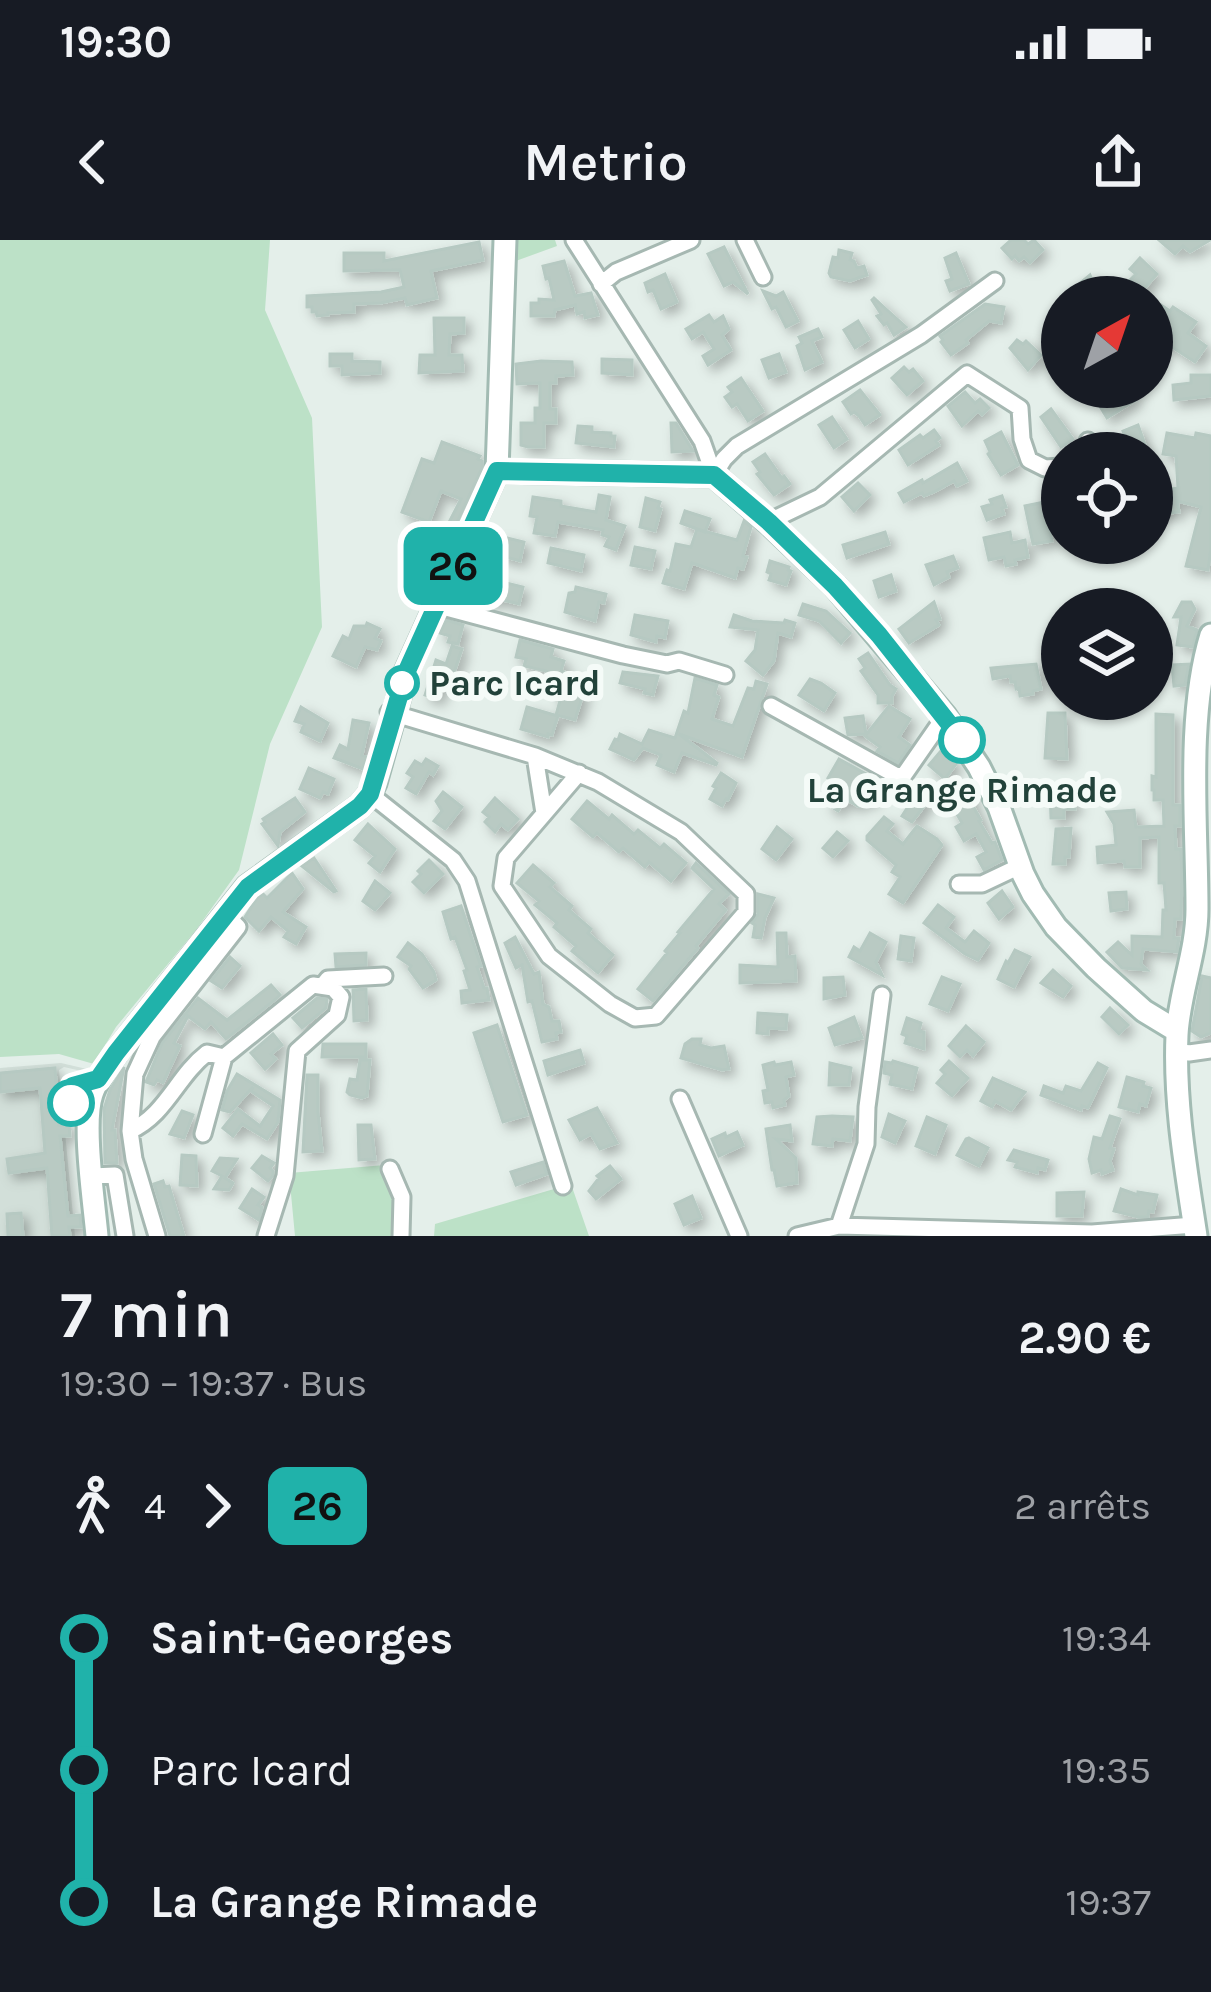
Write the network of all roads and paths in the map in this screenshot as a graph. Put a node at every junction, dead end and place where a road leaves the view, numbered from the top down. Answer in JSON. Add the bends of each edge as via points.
{"nodes":[{"id":1,"x":505,"y":240,"type":"edge"},
{"id":2,"x":574,"y":240,"type":"edge"},
{"id":3,"x":691,"y":240,"type":"edge"},
{"id":4,"x":745,"y":240,"type":"edge"},
{"id":5,"x":763,"y":277,"type":"dead end"},
{"id":6,"x":995,"y":281,"type":"dead end"},
{"id":7,"x":601,"y":284,"type":"junction"},
{"id":8,"x":1041,"y":466,"type":"edge"},
{"id":9,"x":497,"y":471,"type":"junction"},
{"id":10,"x":714,"y":475,"type":"junction"},
{"id":11,"x":769,"y":522,"type":"junction"},
{"id":12,"x":435,"y":605,"type":"junction"},
{"id":13,"x":1209,"y":648,"type":"edge"},
{"id":14,"x":725,"y":675,"type":"dead end"},
{"id":15,"x":770,"y":706,"type":"dead end"},
{"id":16,"x":390,"y":713,"type":"junction"},
{"id":17,"x":945,"y":716,"type":"junction"},
{"id":18,"x":1204,"y":741,"type":"edge"},
{"id":19,"x":535,"y":756,"type":"junction"},
{"id":20,"x":579,"y":773,"type":"junction"},
{"id":21,"x":370,"y":794,"type":"junction"},
{"id":22,"x":544,"y":813,"type":"junction"},
{"id":23,"x":1020,"y":866,"type":"junction"},
{"id":24,"x":958,"y":884,"type":"dead end"},
{"id":25,"x":1204,"y":910,"type":"edge"},
{"id":26,"x":226,"y":915,"type":"junction"},
{"id":27,"x":384,"y":976,"type":"dead end"},
{"id":28,"x":324,"y":984,"type":"junction"},
{"id":29,"x":883,"y":994,"type":"dead end"},
{"id":30,"x":1177,"y":1041,"type":"junction"},
{"id":31,"x":1211,"y":1050,"type":"edge"},
{"id":32,"x":224,"y":1057,"type":"junction"},
{"id":33,"x":680,"y":1099,"type":"dead end"},
{"id":34,"x":130,"y":1131,"type":"junction"},
{"id":35,"x":202,"y":1134,"type":"dead end"},
{"id":36,"x":390,"y":1169,"type":"dead end"},
{"id":37,"x":92,"y":1176,"type":"junction"},
{"id":38,"x":563,"y":1186,"type":"dead end"},
{"id":39,"x":839,"y":1226,"type":"junction"},
{"id":40,"x":1191,"y":1232,"type":"edge"},
{"id":41,"x":97,"y":1236,"type":"edge"},
{"id":42,"x":125,"y":1236,"type":"edge"},
{"id":43,"x":158,"y":1236,"type":"edge"},
{"id":44,"x":266,"y":1236,"type":"edge"},
{"id":45,"x":401,"y":1236,"type":"edge"},
{"id":46,"x":739,"y":1236,"type":"edge"},
{"id":47,"x":797,"y":1236,"type":"edge"}],
"edges":[{"from":1,"to":9,"type":"street"},
{"from":2,"to":7,"type":"street"},
{"from":3,"to":7,"type":"street"},
{"from":4,"to":5,"type":"street"},
{"from":6,"to":10,"type":"street","via":[[737,446]]},
{"from":7,"to":10,"type":"street","via":[[703,441]]},
{"from":8,"to":11,"type":"street","via":[[1029,460],[1020,409],[968,374],[820,497]]},
{"from":9,"to":10,"type":"street"},
{"from":9,"to":12,"type":"street"},
{"from":10,"to":11,"type":"street"},
{"from":11,"to":17,"type":"street"},
{"from":12,"to":14,"type":"street"},
{"from":12,"to":16,"type":"street"},
{"from":13,"to":18,"type":"street"},
{"from":15,"to":17,"type":"street","via":[[897,776]]},
{"from":16,"to":19,"type":"street"},
{"from":16,"to":21,"type":"street"},
{"from":17,"to":23,"type":"street","via":[[979,767]]},
{"from":18,"to":25,"type":"street"},
{"from":19,"to":20,"type":"street"},
{"from":19,"to":22,"type":"street"},
{"from":20,"to":22,"type":"street"},
{"from":20,"to":22,"type":"street","via":[[681,832],[746,894],[746,912],[656,1016],[635,1018],[610,1004],[549,956],[502,886],[506,858]]},
{"from":21,"to":26,"type":"street","via":[[259,877]]},
{"from":21,"to":38,"type":"street","via":[[453,860],[467,881]]},
{"from":23,"to":24,"type":"street","via":[[982,884]]},
{"from":23,"to":30,"type":"street","via":[[1056,927]]},
{"from":25,"to":30,"type":"street"},
{"from":26,"to":34,"type":"street","via":[[238,927],[152,1037],[135,1074]]},
{"from":26,"to":37,"type":"street","via":[[98,1079],[88,1117]]},
{"from":27,"to":28,"type":"street"},
{"from":28,"to":32,"type":"street"},
{"from":28,"to":44,"type":"street","via":[[341,997],[340,1007],[297,1051],[284,1176]]},
{"from":29,"to":39,"type":"street","via":[[866,1144]]},
{"from":30,"to":31,"type":"street","via":[[1190,1053]]},
{"from":30,"to":40,"type":"street","via":[[1178,1098],[1198,1198]]},
{"from":32,"to":34,"type":"street","via":[[207,1053],[193,1064],[161,1108]]},
{"from":32,"to":35,"type":"street"},
{"from":33,"to":46,"type":"street"},
{"from":34,"to":43,"type":"street"},
{"from":36,"to":45,"type":"street","via":[[402,1197]]},
{"from":37,"to":41,"type":"street"},
{"from":37,"to":42,"type":"street","via":[[115,1174]]},
{"from":39,"to":40,"type":"street"},
{"from":39,"to":47,"type":"street"}]}
